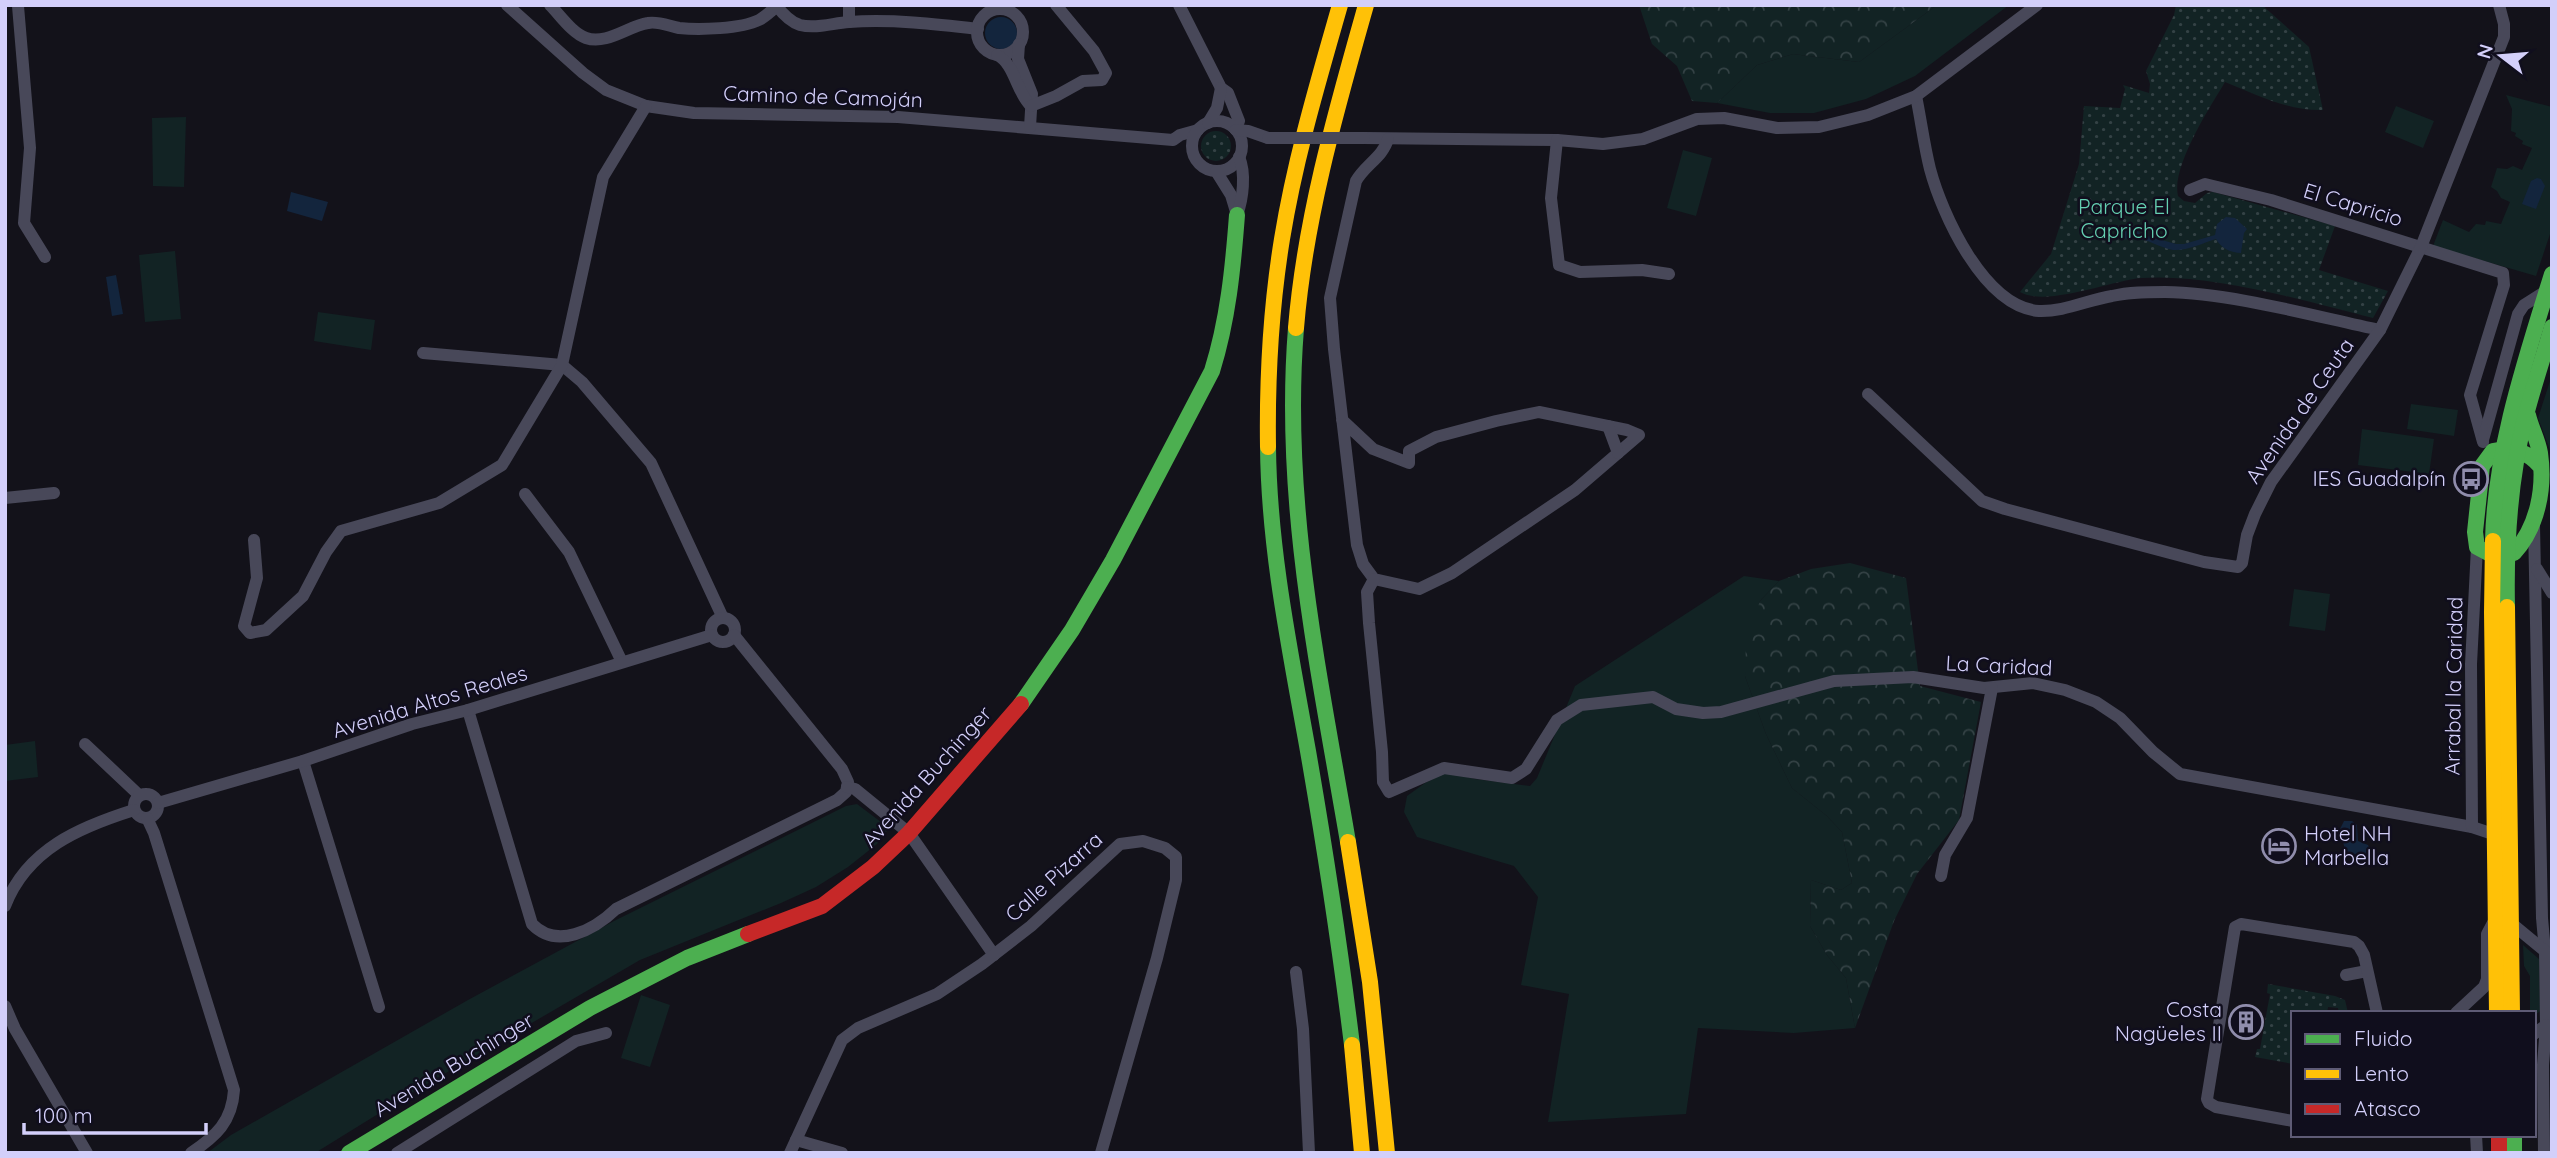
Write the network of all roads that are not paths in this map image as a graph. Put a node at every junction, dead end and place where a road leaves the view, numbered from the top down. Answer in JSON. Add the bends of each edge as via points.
{"nodes":[{"id":1,"x":507,"y":5,"type":"edge"},
{"id":2,"x":550,"y":5,"type":"edge"},
{"id":3,"x":849,"y":5,"type":"edge"},
{"id":4,"x":1056,"y":5,"type":"edge"},
{"id":5,"x":1180,"y":5,"type":"edge"},
{"id":6,"x":1340,"y":5,"type":"edge"},
{"id":7,"x":1366,"y":5,"type":"edge"},
{"id":8,"x":2038,"y":5,"type":"edge"},
{"id":9,"x":2499,"y":5,"type":"edge"},
{"id":10,"x":20,"y":6,"type":"edge"},
{"id":11,"x":776,"y":6,"type":"edge"},
{"id":12,"x":5,"y":10,"type":"edge"},
{"id":13,"x":849,"y":22,"type":"junction"},
{"id":14,"x":978,"y":29,"type":"junction"},
{"id":15,"x":1019,"y":44,"type":"junction"},
{"id":16,"x":997,"y":55,"type":"junction"},
{"id":17,"x":1222,"y":88,"type":"junction"},
{"id":18,"x":1916,"y":96,"type":"junction"},
{"id":19,"x":646,"y":106,"type":"junction"},
{"id":20,"x":1031,"y":106,"type":"junction"},
{"id":21,"x":1030,"y":127,"type":"junction"},
{"id":22,"x":1203,"y":127,"type":"junction"},
{"id":23,"x":1236,"y":130,"type":"junction"},
{"id":24,"x":1268,"y":138,"type":"junction"},
{"id":25,"x":1388,"y":139,"type":"junction"},
{"id":26,"x":1172,"y":140,"type":"junction"},
{"id":27,"x":1557,"y":140,"type":"junction"},
{"id":28,"x":1193,"y":153,"type":"junction"},
{"id":29,"x":1239,"y":156,"type":"junction"},
{"id":30,"x":1216,"y":171,"type":"junction"},
{"id":31,"x":2190,"y":190,"type":"dead end"},
{"id":32,"x":1237,"y":215,"type":"junction"},
{"id":33,"x":2421,"y":247,"type":"junction"},
{"id":34,"x":45,"y":257,"type":"dead end"},
{"id":35,"x":1669,"y":274,"type":"dead end"},
{"id":36,"x":2552,"y":274,"type":"edge"},
{"id":37,"x":2552,"y":327,"type":"edge"},
{"id":38,"x":2380,"y":330,"type":"junction"},
{"id":39,"x":423,"y":353,"type":"dead end"},
{"id":40,"x":562,"y":365,"type":"junction"},
{"id":41,"x":1868,"y":394,"type":"dead end"},
{"id":42,"x":2527,"y":411,"type":"junction"},
{"id":43,"x":1342,"y":420,"type":"junction"},
{"id":44,"x":1608,"y":426,"type":"junction"},
{"id":45,"x":2499,"y":448,"type":"junction"},
{"id":46,"x":1618,"y":453,"type":"junction"},
{"id":47,"x":2546,"y":466,"type":"edge"},
{"id":48,"x":54,"y":493,"type":"dead end"},
{"id":49,"x":525,"y":494,"type":"dead end"},
{"id":50,"x":5,"y":498,"type":"edge"},
{"id":51,"x":2533,"y":522,"type":"junction"},
{"id":52,"x":254,"y":540,"type":"dead end"},
{"id":53,"x":2492,"y":552,"type":"junction"},
{"id":54,"x":2536,"y":567,"type":"junction"},
{"id":55,"x":1374,"y":579,"type":"junction"},
{"id":56,"x":2552,"y":595,"type":"edge"},
{"id":57,"x":2476,"y":603,"type":"junction"},
{"id":58,"x":2492,"y":612,"type":"junction"},
{"id":59,"x":2537,"y":615,"type":"junction"},
{"id":60,"x":723,"y":618,"type":"junction"},
{"id":61,"x":712,"y":635,"type":"junction"},
{"id":62,"x":734,"y":635,"type":"junction"},
{"id":63,"x":622,"y":662,"type":"junction"},
{"id":64,"x":2471,"y":664,"type":"junction"},
{"id":65,"x":2492,"y":666,"type":"junction"},
{"id":66,"x":1992,"y":688,"type":"junction"},
{"id":67,"x":468,"y":710,"type":"junction"},
{"id":68,"x":85,"y":744,"type":"dead end"},
{"id":69,"x":303,"y":761,"type":"junction"},
{"id":70,"x":848,"y":787,"type":"junction"},
{"id":71,"x":139,"y":795,"type":"junction"},
{"id":72,"x":158,"y":803,"type":"junction"},
{"id":73,"x":134,"y":810,"type":"junction"},
{"id":74,"x":147,"y":818,"type":"junction"},
{"id":75,"x":2472,"y":827,"type":"junction"},
{"id":76,"x":909,"y":833,"type":"junction"},
{"id":77,"x":2493,"y":834,"type":"junction"},
{"id":78,"x":1941,"y":876,"type":"dead end"},
{"id":79,"x":5,"y":906,"type":"edge"},
{"id":80,"x":2495,"y":918,"type":"junction"},
{"id":81,"x":2511,"y":923,"type":"junction"},
{"id":82,"x":2545,"y":951,"type":"junction"},
{"id":83,"x":994,"y":955,"type":"junction"},
{"id":84,"x":2367,"y":971,"type":"junction"},
{"id":85,"x":1296,"y":972,"type":"dead end"},
{"id":86,"x":2346,"y":975,"type":"dead end"},
{"id":87,"x":5,"y":1006,"type":"edge"},
{"id":88,"x":379,"y":1007,"type":"dead end"},
{"id":89,"x":2495,"y":1008,"type":"edge"},
{"id":90,"x":2377,"y":1011,"type":"edge"},
{"id":91,"x":2458,"y":1011,"type":"edge"},
{"id":92,"x":2512,"y":1011,"type":"edge"},
{"id":93,"x":2546,"y":1025,"type":"junction"},
{"id":94,"x":2536,"y":1032,"type":"edge"},
{"id":95,"x":606,"y":1033,"type":"dead end"},
{"id":96,"x":2291,"y":1121,"type":"edge"},
{"id":97,"x":796,"y":1140,"type":"junction"},
{"id":98,"x":87,"y":1153,"type":"edge"},
{"id":99,"x":191,"y":1153,"type":"edge"},
{"id":100,"x":349,"y":1153,"type":"edge"},
{"id":101,"x":397,"y":1153,"type":"edge"},
{"id":102,"x":790,"y":1153,"type":"edge"},
{"id":103,"x":842,"y":1153,"type":"edge"},
{"id":104,"x":1101,"y":1153,"type":"edge"},
{"id":105,"x":1310,"y":1153,"type":"edge"},
{"id":106,"x":1363,"y":1153,"type":"edge"},
{"id":107,"x":1387,"y":1153,"type":"edge"},
{"id":108,"x":2544,"y":1153,"type":"edge"}],
"edges":[{"from":1,"to":19,"type":"street","name":"Camino de Camoján","via":[[583,74],[606,90]]},
{"from":2,"to":11,"type":"street","via":[[576,32],[598,39],[651,22],[704,29],[746,24],[760,20]]},
{"from":3,"to":13,"type":"street"},
{"from":4,"to":20,"type":"street","via":[[1106,73],[1102,80],[1083,81]]},
{"from":5,"to":17,"type":"street"},
{"from":6,"to":106,"type":"main road","via":[[1308,117],[1278,269],[1272,310],[1268,467],[1278,578],[1349,1016]]},
{"from":7,"to":107,"type":"main road","via":[[1325,152],[1304,262],[1292,424],[1308,611],[1374,1003]]},
{"from":8,"to":18,"type":"street"},
{"from":9,"to":33,"type":"street","name":"Avenida de Ceuta","via":[[2504,37]]},
{"from":10,"to":12,"type":"street"},
{"from":10,"to":34,"type":"street","via":[[30,148],[24,222]]},
{"from":11,"to":13,"type":"street","via":[[800,25]]},
{"from":13,"to":14,"type":"street"},
{"from":14,"to":15,"type":"street","via":[[991,12],[1010,11],[1022,26]]},
{"from":14,"to":16,"type":"street","via":[[981,45]]},
{"from":15,"to":16,"type":"street","via":[[1010,53]]},
{"from":15,"to":20,"type":"street","via":[[1018,59],[1032,94]]},
{"from":16,"to":20,"type":"street","via":[[1007,62],[1022,97]]},
{"from":17,"to":22,"type":"street","via":[[1217,108]]},
{"from":17,"to":23,"type":"street","via":[[1237,114]]},
{"from":18,"to":27,"type":"street","via":[[1868,116],[1819,127],[1777,128],[1710,118],[1643,139],[1603,144]]},
{"from":18,"to":38,"type":"street","via":[[1931,170],[1956,235],[1990,282],[2012,302],[2026,309],[2054,310],[2112,296],[2168,292]]},
{"from":19,"to":21,"type":"street","name":"Camino de Camoján","via":[[694,113],[898,117]]},
{"from":19,"to":40,"type":"street","via":[[603,177]]},
{"from":20,"to":21,"type":"street"},
{"from":21,"to":26,"type":"street","name":"Camino de Camoján"},
{"from":22,"to":23,"type":"street","via":[[1220,122]]},
{"from":22,"to":26,"type":"street","name":"Camino de Camoján"},
{"from":22,"to":28,"type":"street","via":[[1193,141]]},
{"from":23,"to":24,"type":"street"},
{"from":23,"to":29,"type":"street","via":[[1241,142]]},
{"from":24,"to":25,"type":"street","bridge":true},
{"from":24,"to":29,"type":"street"},
{"from":25,"to":27,"type":"street"},
{"from":25,"to":43,"type":"street","via":[[1356,181],[1333,280],[1331,316]]},
{"from":26,"to":28,"type":"street","name":"Camino de Camoján"},
{"from":27,"to":35,"type":"street","via":[[1551,198],[1559,265],[1580,272]]},
{"from":28,"to":30,"type":"street","via":[[1204,167]]},
{"from":29,"to":30,"type":"street","via":[[1231,167]]},
{"from":29,"to":32,"type":"street","name":"Avenida Buchinger"},
{"from":30,"to":32,"type":"street","name":"Avenida Buchinger"},
{"from":31,"to":33,"type":"street","name":"El Capricio","via":[[2205,184],[2271,200]]},
{"from":32,"to":76,"type":"main road","name":"Avenida Buchinger","via":[[1222,339],[1212,371],[1183,429],[1113,560],[1024,701]]},
{"from":33,"to":38,"type":"street","name":"Avenida de Ceuta"},
{"from":33,"to":45,"type":"street","name":"El Capricio","via":[[2503,273],[2503,288],[2470,395]]},
{"from":36,"to":45,"type":"main road"},
{"from":37,"to":42,"type":"main road"},
{"from":38,"to":41,"type":"street","name":"Avenida de Ceuta","via":[[2272,482],[2251,525],[2242,563],[2236,568],[1982,500]]},
{"from":39,"to":40,"type":"street"},
{"from":40,"to":52,"type":"street","via":[[502,465],[439,503],[341,531],[303,596],[266,630],[250,633],[244,626],[257,578]]},
{"from":40,"to":60,"type":"street","via":[[650,463]]},
{"from":42,"to":45,"type":"main road"},
{"from":42,"to":47,"type":"main road"},
{"from":43,"to":44,"type":"street","via":[[1373,449],[1409,463],[1409,452],[1436,437],[1539,412]]},
{"from":43,"to":55,"type":"street","via":[[1357,545]]},
{"from":44,"to":46,"type":"street"},
{"from":44,"to":46,"type":"street","via":[[1639,435]]},
{"from":45,"to":47,"type":"main road","via":[[2533,457]]},
{"from":45,"to":53,"type":"main road"},
{"from":45,"to":53,"type":"main road","via":[[2483,466],[2475,532]]},
{"from":46,"to":55,"type":"street","via":[[1574,490],[1451,573],[1419,589]]},
{"from":47,"to":51,"type":"main road"},
{"from":48,"to":50,"type":"street"},
{"from":49,"to":63,"type":"street","via":[[569,552]]},
{"from":51,"to":53,"type":"main road","via":[[2514,553]]},
{"from":51,"to":54,"type":"street"},
{"from":53,"to":57,"type":"street","name":"Arrabal la Caridad"},
{"from":53,"to":58,"type":"main road"},
{"from":53,"to":81,"type":"main road"},
{"from":54,"to":56,"type":"street"},
{"from":54,"to":59,"type":"street"},
{"from":55,"to":66,"type":"street","name":"La Caridad","via":[[1367,592],[1369,623],[1383,782],[1389,792],[1444,768],[1512,778],[1526,769],[1557,720],[1581,705],[1653,697],[1676,709],[1721,712],[1834,681],[1913,677]]},
{"from":56,"to":59,"type":"street"},
{"from":57,"to":58,"type":"street"},
{"from":57,"to":64,"type":"street","name":"Arrabal la Caridad"},
{"from":58,"to":65,"type":"main road"},
{"from":59,"to":82,"type":"street"},
{"from":60,"to":61,"type":"street","via":[[714,622]]},
{"from":60,"to":62,"type":"street","via":[[734,625]]},
{"from":61,"to":62,"type":"street","via":[[723,642]]},
{"from":61,"to":63,"type":"street","name":"Avenida Altos Reales"},
{"from":62,"to":70,"type":"street","via":[[842,769]]},
{"from":63,"to":67,"type":"street","name":"Avenida Altos Reales"},
{"from":64,"to":65,"type":"street"},
{"from":64,"to":75,"type":"street","name":"Arrabal la Caridad"},
{"from":65,"to":77,"type":"main road"},
{"from":66,"to":75,"type":"street","name":"La Caridad","via":[[2033,683],[2096,702],[2180,774]]},
{"from":66,"to":78,"type":"street","via":[[1967,818],[1945,855]]},
{"from":67,"to":69,"type":"street","name":"Avenida Altos Reales"},
{"from":67,"to":70,"type":"street","via":[[532,924],[545,935],[566,937],[837,800]]},
{"from":68,"to":71,"type":"street"},
{"from":69,"to":72,"type":"street","name":"Avenida Altos Reales"},
{"from":69,"to":88,"type":"street"},
{"from":70,"to":76,"type":"street"},
{"from":71,"to":72,"type":"street","via":[[150,794]]},
{"from":71,"to":73,"type":"street"},
{"from":72,"to":74,"type":"street","via":[[154,815]]},
{"from":73,"to":74,"type":"street"},
{"from":73,"to":79,"type":"street","via":[[88,825],[55,843],[11,890]]},
{"from":74,"to":99,"type":"street","via":[[234,1090],[232,1110],[222,1129]]},
{"from":75,"to":77,"type":"street","name":"La Caridad"},
{"from":76,"to":83,"type":"street"},
{"from":76,"to":100,"type":"main road","name":"Avenida Buchinger","via":[[822,905],[687,958],[590,1008]]},
{"from":77,"to":80,"type":"main road"},
{"from":80,"to":89,"type":"main road"},
{"from":80,"to":91,"type":"street","via":[[2487,933],[2484,987]]},
{"from":81,"to":82,"type":"street"},
{"from":81,"to":92,"type":"main road"},
{"from":82,"to":93,"type":"street"},
{"from":83,"to":97,"type":"street","name":"Calle Pizarra","via":[[937,994],[858,1028],[842,1040]]},
{"from":83,"to":104,"type":"street","name":"Calle Pizarra","via":[[1120,844],[1143,841],[1165,848],[1175,857],[1176,880],[1157,958]]},
{"from":84,"to":86,"type":"street"},
{"from":84,"to":90,"type":"street"},
{"from":84,"to":96,"type":"street","via":[[2364,955],[2354,942],[2241,924],[2235,927],[2207,1099],[2216,1107]]},
{"from":85,"to":105,"type":"street"},
{"from":87,"to":98,"type":"street"},
{"from":93,"to":94,"type":"street"},
{"from":93,"to":108,"type":"street"},
{"from":95,"to":101,"type":"street","via":[[576,1041]]},
{"from":97,"to":102,"type":"street","name":"Calle Pizarra"},
{"from":97,"to":103,"type":"street"}]}
